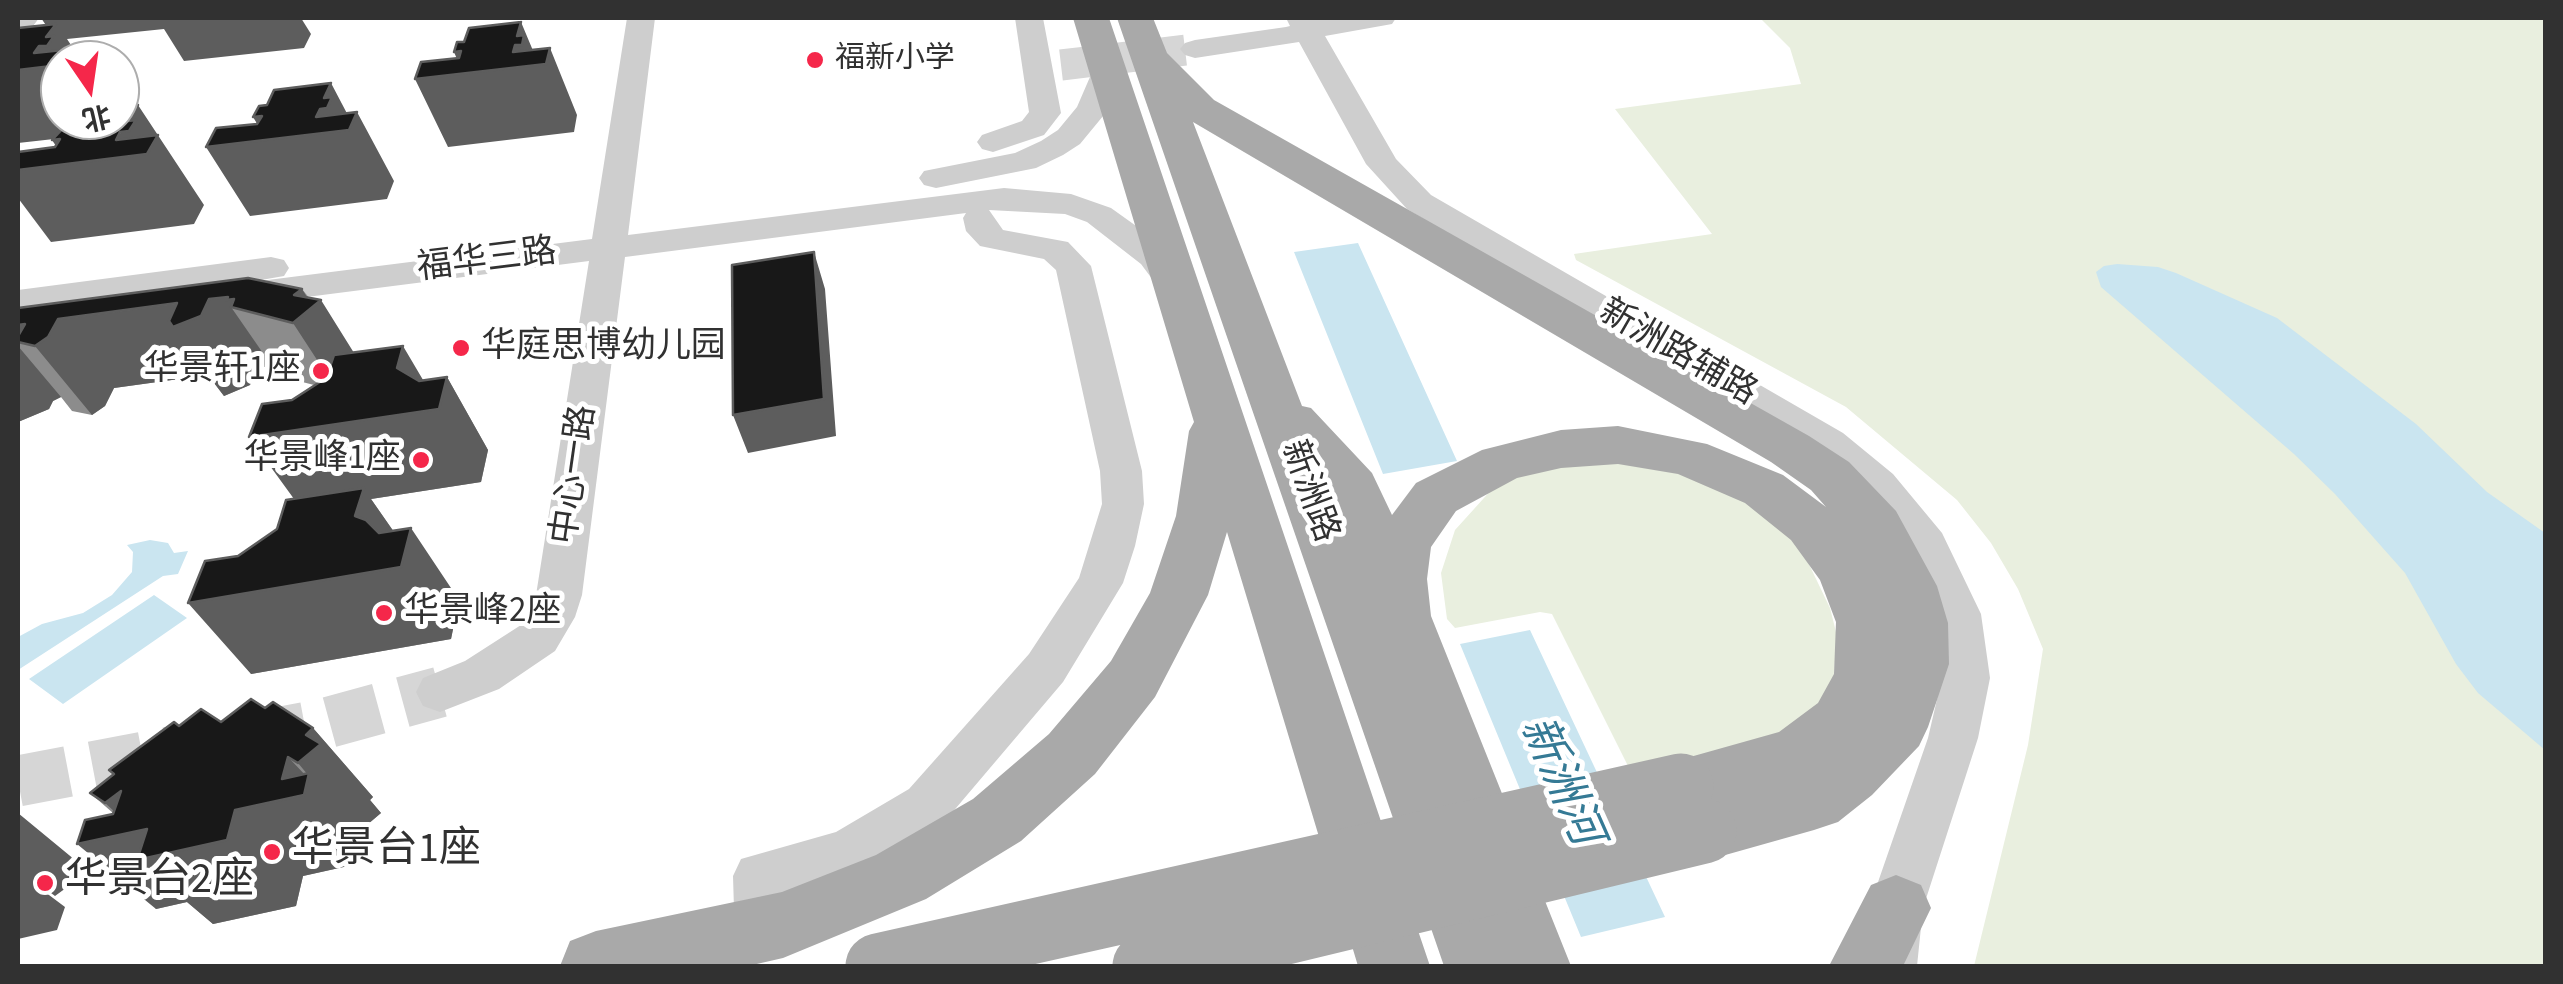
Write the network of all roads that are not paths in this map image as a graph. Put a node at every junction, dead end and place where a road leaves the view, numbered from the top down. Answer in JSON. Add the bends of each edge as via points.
{"nodes":[{"id":1,"x":25,"y":18,"type":"edge"},
{"id":2,"x":641,"y":18,"type":"edge"},
{"id":3,"x":1029,"y":18,"type":"edge"},
{"id":4,"x":1091,"y":18,"type":"edge"},
{"id":5,"x":1382,"y":18,"type":"edge"},
{"id":6,"x":1315,"y":22,"type":"edge"},
{"id":7,"x":18,"y":27,"type":"edge"},
{"id":8,"x":1115,"y":55,"type":"edge"},
{"id":9,"x":965,"y":190,"type":"junction"},
{"id":10,"x":610,"y":235,"type":"junction"},
{"id":11,"x":1177,"y":287,"type":"junction"},
{"id":12,"x":18,"y":302,"type":"edge"},
{"id":13,"x":18,"y":324,"type":"edge"},
{"id":14,"x":1246,"y":408,"type":"junction"},
{"id":15,"x":1402,"y":615,"type":"junction"},
{"id":16,"x":440,"y":692,"type":"tunnel mouth"},
{"id":17,"x":1692,"y":808,"type":"junction"},
{"id":18,"x":761,"y":908,"type":"dead end"},
{"id":19,"x":1883,"y":947,"type":"edge"},
{"id":20,"x":1522,"y":956,"type":"edge"},
{"id":21,"x":596,"y":966,"type":"edge"},
{"id":22,"x":878,"y":966,"type":"edge"},
{"id":23,"x":1146,"y":966,"type":"edge"},
{"id":24,"x":1394,"y":966,"type":"edge"}],
"edges":[{"from":1,"to":7,"type":"street"},
{"from":2,"to":10,"type":"street","name":"中心一路"},
{"from":3,"to":8,"type":"street"},
{"from":4,"to":8,"type":"main road","name":"新洲路"},
{"from":5,"to":6,"type":"street"},
{"from":6,"to":8,"type":"street"},
{"from":6,"to":19,"type":"street","name":"新洲路辅路","via":[[1382,164],[1419,202],[1801,426],[1878,484],[1926,545],[1958,614],[1966,678],[1953,738]]},
{"from":8,"to":9,"type":"street","via":[[1024,132],[980,148]]},
{"from":8,"to":9,"type":"street","via":[[1092,110],[1069,137]]},
{"from":8,"to":11,"type":"main road","name":"新洲路"},
{"from":8,"to":14,"type":"main road","name":"新洲路"},
{"from":8,"to":17,"type":"main road","via":[[1790,449],[1830,476],[1876,526],[1908,586],[1918,623],[1918,664],[1896,726],[1849,776],[1814,801]]},
{"from":9,"to":10,"type":"street","name":"福华三路"},
{"from":9,"to":11,"type":"street","via":[[1071,204],[1130,234]]},
{"from":9,"to":18,"type":"street","via":[[992,238],[1056,250],[1073,266],[1121,470],[1113,546],[1100,582],[1046,668],[927,805],[868,843],[814,865],[760,876]]},
{"from":10,"to":12,"type":"street","name":"福华三路"},
{"from":10,"to":13,"type":"street","name":"福华三路","via":[[554,252]]},
{"from":10,"to":16,"type":"street","name":"中心一路","via":[[552,617],[514,657]]},
{"from":11,"to":14,"type":"main road","name":"新洲路"},
{"from":14,"to":15,"type":"main road","via":[[1353,488]]},
{"from":14,"to":20,"type":"main road","name":"新洲路"},
{"from":14,"to":21,"type":"main road","via":[[1179,595],[1133,679],[1072,754],[997,820],[902,877],[784,925]]},
{"from":14,"to":24,"type":"main road","name":"新洲路"},
{"from":15,"to":17,"type":"main road","via":[[1402,547],[1415,524],[1436,497],[1500,463],[1618,445],[1688,456],[1764,489],[1811,525],[1846,572],[1866,622],[1865,675],[1841,722],[1802,751],[1750,770]]},
{"from":15,"to":20,"type":"main road"},
{"from":17,"to":22,"type":"main road","bridge":true},
{"from":17,"to":23,"type":"main road","bridge":true}]}
